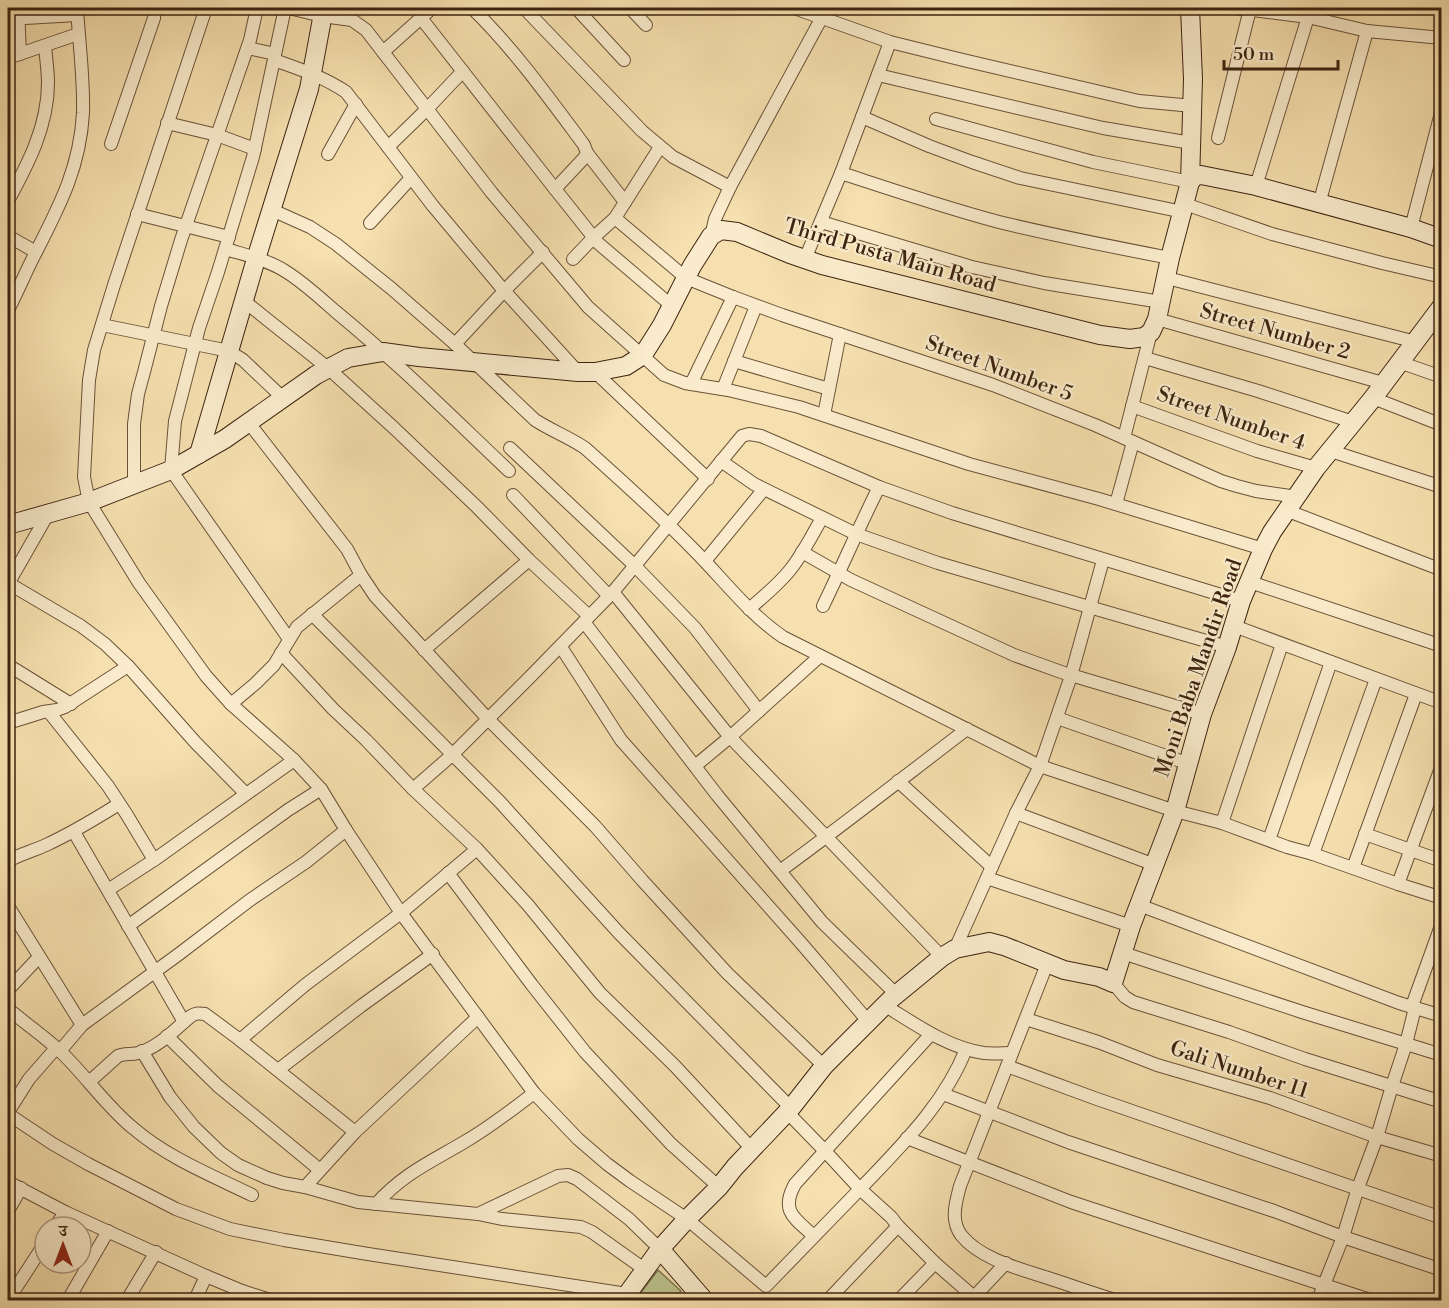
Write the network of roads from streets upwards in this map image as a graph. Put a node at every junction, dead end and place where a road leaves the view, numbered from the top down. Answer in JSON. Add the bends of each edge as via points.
{"nodes":[{"id":1,"x":155,"y":8,"type":"edge"},
{"id":2,"x":206,"y":8,"type":"edge"},
{"id":3,"x":257,"y":8,"type":"edge"},
{"id":4,"x":287,"y":8,"type":"edge"},
{"id":5,"x":432,"y":8,"type":"edge"},
{"id":6,"x":472,"y":8,"type":"edge"},
{"id":7,"x":524,"y":8,"type":"edge"},
{"id":8,"x":576,"y":8,"type":"edge"},
{"id":9,"x":630,"y":8,"type":"edge"},
{"id":10,"x":794,"y":8,"type":"edge"},
{"id":11,"x":1190,"y":8,"type":"edge"},
{"id":12,"x":1243,"y":8,"type":"edge"},
{"id":13,"x":77,"y":11,"type":"edge"},
{"id":14,"x":323,"y":12,"type":"edge"},
{"id":15,"x":1308,"y":12,"type":"edge"},
{"id":16,"x":825,"y":13,"type":"edge"},
{"id":17,"x":15,"y":15,"type":"edge"},
{"id":18,"x":421,"y":18,"type":"junction"},
{"id":19,"x":646,"y":25,"type":"dead end"},
{"id":20,"x":1367,"y":31,"type":"junction"},
{"id":21,"x":78,"y":34,"type":"junction"},
{"id":22,"x":1442,"y":38,"type":"edge"},
{"id":23,"x":890,"y":42,"type":"junction"},
{"id":24,"x":45,"y":46,"type":"junction"},
{"id":25,"x":248,"y":48,"type":"junction"},
{"id":26,"x":383,"y":52,"type":"junction"},
{"id":27,"x":21,"y":54,"type":"junction"},
{"id":28,"x":274,"y":57,"type":"junction"},
{"id":29,"x":8,"y":58,"type":"edge"},
{"id":30,"x":624,"y":60,"type":"dead end"},
{"id":31,"x":463,"y":71,"type":"junction"},
{"id":32,"x":311,"y":73,"type":"junction"},
{"id":33,"x":878,"y":75,"type":"junction"},
{"id":34,"x":356,"y":104,"type":"junction"},
{"id":35,"x":1193,"y":106,"type":"junction"},
{"id":36,"x":427,"y":109,"type":"junction"},
{"id":37,"x":1442,"y":109,"type":"edge"},
{"id":38,"x":862,"y":117,"type":"junction"},
{"id":39,"x":936,"y":119,"type":"dead end"},
{"id":40,"x":167,"y":123,"type":"junction"},
{"id":41,"x":217,"y":135,"type":"junction"},
{"id":42,"x":1218,"y":138,"type":"dead end"},
{"id":43,"x":1191,"y":143,"type":"junction"},
{"id":44,"x":111,"y":144,"type":"dead end"},
{"id":45,"x":388,"y":147,"type":"junction"},
{"id":46,"x":660,"y":147,"type":"junction"},
{"id":47,"x":255,"y":149,"type":"junction"},
{"id":48,"x":587,"y":153,"type":"junction"},
{"id":49,"x":328,"y":154,"type":"dead end"},
{"id":50,"x":841,"y":173,"type":"junction"},
{"id":51,"x":411,"y":178,"type":"junction"},
{"id":52,"x":1190,"y":182,"type":"junction"},
{"id":53,"x":1256,"y":186,"type":"junction"},
{"id":54,"x":730,"y":187,"type":"junction"},
{"id":55,"x":555,"y":189,"type":"junction"},
{"id":56,"x":8,"y":201,"type":"edge"},
{"id":57,"x":625,"y":202,"type":"junction"},
{"id":58,"x":1318,"y":204,"type":"junction"},
{"id":59,"x":1184,"y":208,"type":"junction"},
{"id":60,"x":272,"y":210,"type":"junction"},
{"id":61,"x":137,"y":214,"type":"junction"},
{"id":62,"x":615,"y":218,"type":"junction"},
{"id":63,"x":821,"y":222,"type":"junction"},
{"id":64,"x":370,"y":223,"type":"dead end"},
{"id":65,"x":186,"y":227,"type":"junction"},
{"id":66,"x":1411,"y":228,"type":"junction"},
{"id":67,"x":8,"y":236,"type":"edge"},
{"id":68,"x":711,"y":236,"type":"junction"},
{"id":69,"x":594,"y":237,"type":"junction"},
{"id":70,"x":1442,"y":239,"type":"edge"},
{"id":71,"x":227,"y":243,"type":"junction"},
{"id":72,"x":36,"y":252,"type":"junction"},
{"id":73,"x":543,"y":252,"type":"junction"},
{"id":74,"x":1170,"y":258,"type":"junction"},
{"id":75,"x":256,"y":259,"type":"junction"},
{"id":76,"x":573,"y":259,"type":"dead end"},
{"id":77,"x":805,"y":259,"type":"junction"},
{"id":78,"x":1442,"y":277,"type":"edge"},
{"id":79,"x":686,"y":278,"type":"junction"},
{"id":80,"x":1167,"y":278,"type":"junction"},
{"id":81,"x":505,"y":290,"type":"junction"},
{"id":82,"x":733,"y":297,"type":"junction"},
{"id":83,"x":244,"y":301,"type":"junction"},
{"id":84,"x":672,"y":306,"type":"junction"},
{"id":85,"x":756,"y":306,"type":"junction"},
{"id":86,"x":1442,"y":306,"type":"edge"},
{"id":87,"x":8,"y":310,"type":"edge"},
{"id":88,"x":1157,"y":318,"type":"junction"},
{"id":89,"x":102,"y":325,"type":"junction"},
{"id":90,"x":840,"y":334,"type":"junction"},
{"id":91,"x":153,"y":335,"type":"junction"},
{"id":92,"x":1416,"y":342,"type":"junction"},
{"id":93,"x":195,"y":344,"type":"junction"},
{"id":94,"x":455,"y":344,"type":"junction"},
{"id":95,"x":229,"y":351,"type":"junction"},
{"id":96,"x":383,"y":352,"type":"junction"},
{"id":97,"x":643,"y":355,"type":"junction"},
{"id":98,"x":1145,"y":358,"type":"junction"},
{"id":99,"x":734,"y":361,"type":"junction"},
{"id":100,"x":474,"y":362,"type":"junction"},
{"id":101,"x":1399,"y":362,"type":"junction"},
{"id":102,"x":328,"y":368,"type":"junction"},
{"id":103,"x":586,"y":372,"type":"junction"},
{"id":104,"x":1442,"y":377,"type":"edge"},
{"id":105,"x":691,"y":384,"type":"junction"},
{"id":106,"x":723,"y":389,"type":"junction"},
{"id":107,"x":829,"y":389,"type":"junction"},
{"id":108,"x":1378,"y":390,"type":"junction"},
{"id":109,"x":283,"y":398,"type":"junction"},
{"id":110,"x":1132,"y":406,"type":"junction"},
{"id":111,"x":824,"y":415,"type":"junction"},
{"id":112,"x":1353,"y":422,"type":"junction"},
{"id":113,"x":249,"y":423,"type":"junction"},
{"id":114,"x":1442,"y":425,"type":"edge"},
{"id":115,"x":1129,"y":440,"type":"junction"},
{"id":116,"x":510,"y":448,"type":"dead end"},
{"id":117,"x":1331,"y":451,"type":"junction"},
{"id":118,"x":199,"y":454,"type":"junction"},
{"id":119,"x":721,"y":461,"type":"junction"},
{"id":120,"x":1316,"y":468,"type":"junction"},
{"id":121,"x":171,"y":470,"type":"junction"},
{"id":122,"x":509,"y":471,"type":"dead end"},
{"id":123,"x":708,"y":478,"type":"junction"},
{"id":124,"x":134,"y":484,"type":"junction"},
{"id":125,"x":879,"y":487,"type":"junction"},
{"id":126,"x":1442,"y":487,"type":"edge"},
{"id":127,"x":764,"y":489,"type":"junction"},
{"id":128,"x":513,"y":495,"type":"dead end"},
{"id":129,"x":89,"y":502,"type":"junction"},
{"id":130,"x":1116,"y":504,"type":"junction"},
{"id":131,"x":1293,"y":504,"type":"junction"},
{"id":132,"x":48,"y":514,"type":"junction"},
{"id":133,"x":822,"y":518,"type":"junction"},
{"id":134,"x":8,"y":525,"type":"edge"},
{"id":135,"x":668,"y":525,"type":"junction"},
{"id":136,"x":855,"y":534,"type":"junction"},
{"id":137,"x":1263,"y":549,"type":"junction"},
{"id":138,"x":802,"y":552,"type":"junction"},
{"id":139,"x":529,"y":560,"type":"junction"},
{"id":140,"x":1103,"y":560,"type":"junction"},
{"id":141,"x":705,"y":561,"type":"junction"},
{"id":142,"x":635,"y":566,"type":"junction"},
{"id":143,"x":1442,"y":570,"type":"edge"},
{"id":144,"x":839,"y":573,"type":"junction"},
{"id":145,"x":361,"y":576,"type":"junction"},
{"id":146,"x":1250,"y":582,"type":"junction"},
{"id":147,"x":8,"y":583,"type":"edge"},
{"id":148,"x":611,"y":594,"type":"junction"},
{"id":149,"x":1241,"y":602,"type":"junction"},
{"id":150,"x":823,"y":606,"type":"dead end"},
{"id":151,"x":1090,"y":608,"type":"junction"},
{"id":152,"x":749,"y":609,"type":"junction"},
{"id":153,"x":312,"y":614,"type":"junction"},
{"id":154,"x":586,"y":619,"type":"junction"},
{"id":155,"x":1234,"y":626,"type":"junction"},
{"id":156,"x":289,"y":639,"type":"junction"},
{"id":157,"x":1282,"y":644,"type":"junction"},
{"id":158,"x":1442,"y":646,"type":"edge"},
{"id":159,"x":561,"y":647,"type":"junction"},
{"id":160,"x":1227,"y":647,"type":"junction"},
{"id":161,"x":424,"y":650,"type":"junction"},
{"id":162,"x":281,"y":653,"type":"junction"},
{"id":163,"x":820,"y":656,"type":"junction"},
{"id":164,"x":1331,"y":662,"type":"junction"},
{"id":165,"x":8,"y":666,"type":"edge"},
{"id":166,"x":128,"y":666,"type":"junction"},
{"id":167,"x":1071,"y":676,"type":"junction"},
{"id":168,"x":1376,"y":679,"type":"junction"},
{"id":169,"x":1416,"y":694,"type":"junction"},
{"id":170,"x":1442,"y":703,"type":"edge"},
{"id":171,"x":71,"y":704,"type":"junction"},
{"id":172,"x":231,"y":704,"type":"junction"},
{"id":173,"x":759,"y":711,"type":"junction"},
{"id":174,"x":49,"y":712,"type":"junction"},
{"id":175,"x":1202,"y":714,"type":"junction"},
{"id":176,"x":1057,"y":718,"type":"junction"},
{"id":177,"x":488,"y":719,"type":"junction"},
{"id":178,"x":8,"y":723,"type":"edge"},
{"id":179,"x":967,"y":729,"type":"junction"},
{"id":180,"x":730,"y":737,"type":"junction"},
{"id":181,"x":452,"y":755,"type":"junction"},
{"id":182,"x":294,"y":760,"type":"junction"},
{"id":183,"x":1189,"y":764,"type":"junction"},
{"id":184,"x":1442,"y":765,"type":"edge"},
{"id":185,"x":695,"y":766,"type":"junction"},
{"id":186,"x":1040,"y":766,"type":"junction"},
{"id":187,"x":898,"y":782,"type":"junction"},
{"id":188,"x":321,"y":789,"type":"junction"},
{"id":189,"x":413,"y":789,"type":"junction"},
{"id":190,"x":246,"y":794,"type":"junction"},
{"id":191,"x":119,"y":804,"type":"junction"},
{"id":192,"x":1175,"y":811,"type":"junction"},
{"id":193,"x":1016,"y":813,"type":"junction"},
{"id":194,"x":1222,"y":823,"type":"junction"},
{"id":195,"x":346,"y":830,"type":"junction"},
{"id":196,"x":74,"y":832,"type":"junction"},
{"id":197,"x":1365,"y":834,"type":"junction"},
{"id":198,"x":827,"y":838,"type":"junction"},
{"id":199,"x":1269,"y":840,"type":"junction"},
{"id":200,"x":477,"y":849,"type":"junction"},
{"id":201,"x":1410,"y":851,"type":"junction"},
{"id":202,"x":1313,"y":854,"type":"junction"},
{"id":203,"x":154,"y":860,"type":"junction"},
{"id":204,"x":8,"y":861,"type":"edge"},
{"id":205,"x":1442,"y":861,"type":"edge"},
{"id":206,"x":1155,"y":865,"type":"junction"},
{"id":207,"x":1353,"y":868,"type":"junction"},
{"id":208,"x":780,"y":871,"type":"junction"},
{"id":209,"x":989,"y":872,"type":"junction"},
{"id":210,"x":448,"y":873,"type":"junction"},
{"id":211,"x":1398,"y":885,"type":"junction"},
{"id":212,"x":108,"y":890,"type":"junction"},
{"id":213,"x":1442,"y":898,"type":"edge"},
{"id":214,"x":1139,"y":905,"type":"junction"},
{"id":215,"x":8,"y":906,"type":"edge"},
{"id":216,"x":401,"y":913,"type":"junction"},
{"id":217,"x":1442,"y":923,"type":"edge"},
{"id":218,"x":128,"y":926,"type":"junction"},
{"id":219,"x":1131,"y":926,"type":"junction"},
{"id":220,"x":949,"y":953,"type":"junction"},
{"id":221,"x":1123,"y":953,"type":"junction"},
{"id":222,"x":433,"y":954,"type":"junction"},
{"id":223,"x":39,"y":957,"type":"junction"},
{"id":224,"x":1047,"y":964,"type":"junction"},
{"id":225,"x":154,"y":972,"type":"junction"},
{"id":226,"x":1113,"y":983,"type":"junction"},
{"id":227,"x":8,"y":990,"type":"edge"},
{"id":228,"x":890,"y":1000,"type":"junction"},
{"id":229,"x":1415,"y":1008,"type":"junction"},
{"id":230,"x":8,"y":1009,"type":"edge"},
{"id":231,"x":478,"y":1017,"type":"junction"},
{"id":232,"x":1442,"y":1017,"type":"edge"},
{"id":233,"x":1026,"y":1019,"type":"junction"},
{"id":234,"x":868,"y":1021,"type":"junction"},
{"id":235,"x":184,"y":1022,"type":"junction"},
{"id":236,"x":82,"y":1025,"type":"junction"},
{"id":237,"x":931,"y":1034,"type":"junction"},
{"id":238,"x":167,"y":1036,"type":"junction"},
{"id":239,"x":240,"y":1040,"type":"junction"},
{"id":240,"x":1406,"y":1044,"type":"junction"},
{"id":241,"x":58,"y":1049,"type":"junction"},
{"id":242,"x":966,"y":1049,"type":"junction"},
{"id":243,"x":142,"y":1051,"type":"junction"},
{"id":244,"x":1012,"y":1053,"type":"junction"},
{"id":245,"x":1442,"y":1055,"type":"edge"},
{"id":246,"x":824,"y":1066,"type":"junction"},
{"id":247,"x":1007,"y":1066,"type":"junction"},
{"id":248,"x":278,"y":1070,"type":"junction"},
{"id":249,"x":89,"y":1082,"type":"junction"},
{"id":250,"x":1392,"y":1086,"type":"junction"},
{"id":251,"x":534,"y":1093,"type":"junction"},
{"id":252,"x":944,"y":1094,"type":"junction"},
{"id":253,"x":1442,"y":1102,"type":"edge"},
{"id":254,"x":789,"y":1110,"type":"junction"},
{"id":255,"x":989,"y":1112,"type":"junction"},
{"id":256,"x":8,"y":1113,"type":"edge"},
{"id":257,"x":355,"y":1132,"type":"junction"},
{"id":258,"x":1377,"y":1137,"type":"junction"},
{"id":259,"x":907,"y":1138,"type":"junction"},
{"id":260,"x":752,"y":1149,"type":"junction"},
{"id":261,"x":825,"y":1150,"type":"junction"},
{"id":262,"x":1442,"y":1156,"type":"edge"},
{"id":263,"x":969,"y":1163,"type":"junction"},
{"id":264,"x":320,"y":1170,"type":"junction"},
{"id":265,"x":8,"y":1182,"type":"edge"},
{"id":266,"x":305,"y":1187,"type":"junction"},
{"id":267,"x":720,"y":1187,"type":"junction"},
{"id":268,"x":21,"y":1188,"type":"junction"},
{"id":269,"x":1358,"y":1188,"type":"junction"},
{"id":270,"x":860,"y":1190,"type":"junction"},
{"id":271,"x":252,"y":1195,"type":"dead end"},
{"id":272,"x":376,"y":1204,"type":"junction"},
{"id":273,"x":8,"y":1210,"type":"edge"},
{"id":274,"x":65,"y":1212,"type":"junction"},
{"id":275,"x":477,"y":1214,"type":"junction"},
{"id":276,"x":63,"y":1215,"type":"edge"},
{"id":277,"x":1442,"y":1218,"type":"edge"},
{"id":278,"x":687,"y":1219,"type":"junction"},
{"id":279,"x":898,"y":1226,"type":"junction"},
{"id":280,"x":108,"y":1231,"type":"junction"},
{"id":281,"x":814,"y":1236,"type":"junction"},
{"id":282,"x":1343,"y":1237,"type":"junction"},
{"id":283,"x":660,"y":1249,"type":"junction"},
{"id":284,"x":156,"y":1252,"type":"junction"},
{"id":285,"x":33,"y":1261,"type":"edge"},
{"id":286,"x":935,"y":1263,"type":"junction"},
{"id":287,"x":1006,"y":1263,"type":"junction"},
{"id":288,"x":644,"y":1269,"type":"junction"},
{"id":289,"x":1442,"y":1270,"type":"edge"},
{"id":290,"x":206,"y":1276,"type":"junction"},
{"id":291,"x":1324,"y":1285,"type":"junction"},
{"id":292,"x":241,"y":1296,"type":"edge"},
{"id":293,"x":625,"y":1297,"type":"edge"},
{"id":294,"x":973,"y":1299,"type":"edge"},
{"id":295,"x":8,"y":1300,"type":"edge"},
{"id":296,"x":68,"y":1300,"type":"edge"},
{"id":297,"x":127,"y":1300,"type":"edge"},
{"id":298,"x":195,"y":1300,"type":"edge"},
{"id":299,"x":270,"y":1300,"type":"edge"},
{"id":300,"x":704,"y":1300,"type":"edge"},
{"id":301,"x":828,"y":1300,"type":"edge"},
{"id":302,"x":899,"y":1300,"type":"edge"},
{"id":303,"x":1115,"y":1300,"type":"edge"},
{"id":304,"x":1318,"y":1300,"type":"edge"},
{"id":305,"x":1370,"y":1300,"type":"edge"}],
"edges":[{"from":1,"to":44,"type":"street"},
{"from":2,"to":40,"type":"street"},
{"from":3,"to":25,"type":"street"},
{"from":4,"to":14,"type":"street"},
{"from":4,"to":28,"type":"street"},
{"from":5,"to":18,"type":"street"},
{"from":6,"to":48,"type":"street","via":[[532,75]]},
{"from":7,"to":46,"type":"street"},
{"from":8,"to":30,"type":"street"},
{"from":9,"to":19,"type":"street"},
{"from":10,"to":16,"type":"street"},
{"from":11,"to":35,"type":"street"},
{"from":12,"to":15,"type":"street"},
{"from":12,"to":42,"type":"street"},
{"from":13,"to":17,"type":"street"},
{"from":13,"to":21,"type":"street"},
{"from":14,"to":26,"type":"street","via":[[360,25]]},
{"from":14,"to":32,"type":"street"},
{"from":15,"to":20,"type":"street"},
{"from":15,"to":53,"type":"street"},
{"from":16,"to":23,"type":"street"},
{"from":16,"to":54,"type":"street"},
{"from":17,"to":27,"type":"street"},
{"from":18,"to":26,"type":"street"},
{"from":18,"to":31,"type":"street"},
{"from":20,"to":22,"type":"street"},
{"from":20,"to":58,"type":"street"},
{"from":21,"to":24,"type":"street"},
{"from":21,"to":72,"type":"street","via":[[83,115],[74,171]]},
{"from":23,"to":33,"type":"street"},
{"from":23,"to":35,"type":"street","via":[[1110,95]]},
{"from":24,"to":27,"type":"street"},
{"from":24,"to":56,"type":"street","via":[[45,112],[35,147]]},
{"from":25,"to":28,"type":"street"},
{"from":25,"to":41,"type":"street"},
{"from":26,"to":36,"type":"street"},
{"from":27,"to":29,"type":"street"},
{"from":28,"to":32,"type":"street"},
{"from":28,"to":47,"type":"street"},
{"from":31,"to":36,"type":"street"},
{"from":31,"to":55,"type":"street"},
{"from":32,"to":34,"type":"street","via":[[346,92]]},
{"from":32,"to":60,"type":"street"},
{"from":33,"to":38,"type":"street"},
{"from":33,"to":43,"type":"street","via":[[1103,128]]},
{"from":34,"to":45,"type":"street"},
{"from":34,"to":49,"type":"street"},
{"from":35,"to":43,"type":"street"},
{"from":36,"to":45,"type":"street"},
{"from":36,"to":73,"type":"street"},
{"from":37,"to":66,"type":"street"},
{"from":38,"to":50,"type":"street"},
{"from":38,"to":59,"type":"street","via":[[1020,178]]},
{"from":39,"to":52,"type":"street","via":[[1094,162]]},
{"from":40,"to":41,"type":"street"},
{"from":40,"to":61,"type":"street"},
{"from":41,"to":47,"type":"street"},
{"from":41,"to":65,"type":"street"},
{"from":43,"to":52,"type":"street"},
{"from":45,"to":51,"type":"street"},
{"from":46,"to":54,"type":"street","via":[[673,158]]},
{"from":46,"to":57,"type":"street"},
{"from":47,"to":71,"type":"street"},
{"from":48,"to":55,"type":"street"},
{"from":48,"to":57,"type":"street"},
{"from":50,"to":63,"type":"street"},
{"from":50,"to":74,"type":"street","via":[[1050,235]]},
{"from":51,"to":64,"type":"street"},
{"from":51,"to":81,"type":"street"},
{"from":52,"to":53,"type":"street","via":[[1201,175]]},
{"from":52,"to":59,"type":"street"},
{"from":53,"to":58,"type":"street"},
{"from":54,"to":68,"type":"street"},
{"from":55,"to":69,"type":"street"},
{"from":57,"to":62,"type":"street"},
{"from":58,"to":66,"type":"street"},
{"from":59,"to":74,"type":"street"},
{"from":59,"to":78,"type":"street"},
{"from":60,"to":75,"type":"street"},
{"from":60,"to":94,"type":"street","via":[[336,244]]},
{"from":61,"to":65,"type":"street"},
{"from":61,"to":89,"type":"street"},
{"from":62,"to":69,"type":"street"},
{"from":62,"to":79,"type":"street","name":"Street Number 5"},
{"from":63,"to":77,"type":"street"},
{"from":63,"to":88,"type":"street","name":"Street Number 2"},
{"from":65,"to":71,"type":"street"},
{"from":65,"to":91,"type":"street"},
{"from":66,"to":70,"type":"street"},
{"from":67,"to":72,"type":"street"},
{"from":68,"to":77,"type":"street","name":"Third Pusta Main Road","via":[[721,230],[737,232]]},
{"from":68,"to":79,"type":"street"},
{"from":69,"to":76,"type":"street"},
{"from":69,"to":84,"type":"street"},
{"from":71,"to":75,"type":"street"},
{"from":71,"to":93,"type":"street"},
{"from":72,"to":87,"type":"street"},
{"from":73,"to":81,"type":"street"},
{"from":73,"to":97,"type":"street","via":[[588,307]]},
{"from":74,"to":80,"type":"street"},
{"from":75,"to":83,"type":"street"},
{"from":75,"to":96,"type":"street","via":[[294,277]]},
{"from":77,"to":88,"type":"street","name":"Third Pusta Main Road","via":[[1100,335],[1144,337]]},
{"from":79,"to":82,"type":"street","name":"Street Number 5"},
{"from":79,"to":84,"type":"street"},
{"from":80,"to":88,"type":"street"},
{"from":80,"to":92,"type":"street"},
{"from":81,"to":94,"type":"street"},
{"from":81,"to":103,"type":"street"},
{"from":82,"to":85,"type":"street","name":"Street Number 5"},
{"from":82,"to":105,"type":"street"},
{"from":83,"to":95,"type":"street"},
{"from":83,"to":102,"type":"street"},
{"from":84,"to":97,"type":"street"},
{"from":85,"to":90,"type":"street","name":"Street Number 5"},
{"from":85,"to":99,"type":"street"},
{"from":86,"to":92,"type":"street","name":"Moni Baba Mandir Road"},
{"from":88,"to":98,"type":"street"},
{"from":88,"to":108,"type":"street","name":"Street Number 2"},
{"from":89,"to":91,"type":"street"},
{"from":89,"to":129,"type":"street","via":[[89,380],[84,477]]},
{"from":90,"to":107,"type":"street"},
{"from":90,"to":115,"type":"street","name":"Street Number 5","via":[[993,385]]},
{"from":91,"to":93,"type":"street"},
{"from":91,"to":124,"type":"street","via":[[134,423]]},
{"from":92,"to":101,"type":"street","name":"Moni Baba Mandir Road"},
{"from":93,"to":95,"type":"street"},
{"from":93,"to":121,"type":"street","via":[[175,421]]},
{"from":94,"to":100,"type":"street"},
{"from":95,"to":109,"type":"street"},
{"from":95,"to":118,"type":"street"},
{"from":96,"to":100,"type":"street"},
{"from":96,"to":102,"type":"street","via":[[348,358]]},
{"from":96,"to":122,"type":"street"},
{"from":97,"to":103,"type":"street","via":[[626,366]]},
{"from":97,"to":105,"type":"street","via":[[664,375]]},
{"from":98,"to":110,"type":"street"},
{"from":98,"to":112,"type":"street"},
{"from":99,"to":106,"type":"street"},
{"from":99,"to":107,"type":"street"},
{"from":100,"to":103,"type":"street"},
{"from":100,"to":135,"type":"street","via":[[535,420],[585,448]]},
{"from":101,"to":104,"type":"street"},
{"from":101,"to":108,"type":"street","name":"Moni Baba Mandir Road"},
{"from":102,"to":109,"type":"street"},
{"from":102,"to":139,"type":"street","via":[[433,464]]},
{"from":103,"to":123,"type":"street"},
{"from":105,"to":106,"type":"street"},
{"from":106,"to":111,"type":"street"},
{"from":107,"to":111,"type":"street"},
{"from":108,"to":112,"type":"street","name":"Moni Baba Mandir Road"},
{"from":108,"to":114,"type":"street","name":"Street Number 2"},
{"from":109,"to":113,"type":"street"},
{"from":110,"to":115,"type":"street"},
{"from":110,"to":120,"type":"street","name":"Street Number 4"},
{"from":111,"to":130,"type":"street","via":[[969,464]]},
{"from":112,"to":117,"type":"street","name":"Moni Baba Mandir Road"},
{"from":113,"to":118,"type":"street"},
{"from":113,"to":145,"type":"street","via":[[347,549]]},
{"from":115,"to":130,"type":"street"},
{"from":115,"to":131,"type":"street","name":"Street Number 5","via":[[1221,481]]},
{"from":116,"to":142,"type":"street"},
{"from":117,"to":120,"type":"street","name":"Moni Baba Mandir Road"},
{"from":117,"to":126,"type":"street"},
{"from":118,"to":121,"type":"street"},
{"from":119,"to":123,"type":"street"},
{"from":119,"to":125,"type":"street","via":[[742,436],[749,434]]},
{"from":119,"to":127,"type":"street"},
{"from":120,"to":131,"type":"street","name":"Moni Baba Mandir Road"},
{"from":121,"to":124,"type":"street"},
{"from":121,"to":156,"type":"street"},
{"from":123,"to":135,"type":"street"},
{"from":124,"to":129,"type":"street"},
{"from":125,"to":136,"type":"street"},
{"from":125,"to":140,"type":"street"},
{"from":127,"to":133,"type":"street"},
{"from":127,"to":141,"type":"street"},
{"from":128,"to":148,"type":"street"},
{"from":129,"to":132,"type":"street"},
{"from":129,"to":172,"type":"street","via":[[171,629]]},
{"from":130,"to":137,"type":"street"},
{"from":131,"to":137,"type":"street","name":"Moni Baba Mandir Road"},
{"from":131,"to":143,"type":"street","name":"Street Number 5"},
{"from":132,"to":134,"type":"street"},
{"from":132,"to":147,"type":"street"},
{"from":133,"to":136,"type":"street"},
{"from":133,"to":138,"type":"street"},
{"from":135,"to":141,"type":"street"},
{"from":135,"to":142,"type":"street"},
{"from":136,"to":144,"type":"street"},
{"from":136,"to":151,"type":"street"},
{"from":137,"to":146,"type":"street","name":"Moni Baba Mandir Road"},
{"from":138,"to":144,"type":"street"},
{"from":138,"to":152,"type":"street","via":[[783,578]]},
{"from":139,"to":154,"type":"street"},
{"from":139,"to":161,"type":"street"},
{"from":140,"to":149,"type":"street"},
{"from":140,"to":151,"type":"street"},
{"from":141,"to":152,"type":"street"},
{"from":142,"to":148,"type":"street"},
{"from":142,"to":173,"type":"street","via":[[694,628]]},
{"from":144,"to":150,"type":"street"},
{"from":144,"to":167,"type":"street","via":[[1014,655]]},
{"from":145,"to":153,"type":"street"},
{"from":145,"to":161,"type":"street"},
{"from":146,"to":149,"type":"street","name":"Moni Baba Mandir Road"},
{"from":146,"to":158,"type":"street"},
{"from":147,"to":166,"type":"street","via":[[81,626]]},
{"from":148,"to":154,"type":"street"},
{"from":148,"to":180,"type":"street"},
{"from":149,"to":155,"type":"street","name":"Moni Baba Mandir Road"},
{"from":151,"to":160,"type":"street"},
{"from":151,"to":167,"type":"street"},
{"from":152,"to":163,"type":"street","via":[[783,637]]},
{"from":153,"to":156,"type":"street"},
{"from":153,"to":181,"type":"street"},
{"from":154,"to":159,"type":"street"},
{"from":154,"to":185,"type":"street"},
{"from":155,"to":157,"type":"street"},
{"from":155,"to":160,"type":"street","name":"Moni Baba Mandir Road"},
{"from":156,"to":162,"type":"street"},
{"from":157,"to":164,"type":"street"},
{"from":157,"to":194,"type":"street"},
{"from":159,"to":177,"type":"street"},
{"from":159,"to":234,"type":"street","via":[[621,740]]},
{"from":160,"to":175,"type":"street","name":"Moni Baba Mandir Road"},
{"from":161,"to":177,"type":"street"},
{"from":162,"to":172,"type":"street","via":[[274,665]]},
{"from":162,"to":189,"type":"street"},
{"from":163,"to":173,"type":"street"},
{"from":163,"to":179,"type":"street"},
{"from":164,"to":168,"type":"street"},
{"from":164,"to":199,"type":"street"},
{"from":165,"to":171,"type":"street"},
{"from":166,"to":171,"type":"street"},
{"from":166,"to":190,"type":"street"},
{"from":167,"to":175,"type":"street"},
{"from":167,"to":176,"type":"street"},
{"from":168,"to":169,"type":"street"},
{"from":168,"to":202,"type":"street"},
{"from":169,"to":170,"type":"street"},
{"from":169,"to":197,"type":"street"},
{"from":171,"to":174,"type":"street"},
{"from":172,"to":182,"type":"street"},
{"from":173,"to":180,"type":"street"},
{"from":174,"to":178,"type":"street"},
{"from":174,"to":191,"type":"street"},
{"from":175,"to":183,"type":"street","name":"Moni Baba Mandir Road"},
{"from":176,"to":183,"type":"street"},
{"from":176,"to":186,"type":"street"},
{"from":177,"to":181,"type":"street"},
{"from":177,"to":246,"type":"street","via":[[595,826],[727,973]]},
{"from":179,"to":186,"type":"street"},
{"from":179,"to":187,"type":"street"},
{"from":180,"to":185,"type":"street"},
{"from":180,"to":198,"type":"street"},
{"from":181,"to":189,"type":"street"},
{"from":181,"to":254,"type":"street"},
{"from":182,"to":188,"type":"street"},
{"from":182,"to":190,"type":"street"},
{"from":183,"to":192,"type":"street","name":"Moni Baba Mandir Road"},
{"from":184,"to":201,"type":"street"},
{"from":185,"to":208,"type":"street"},
{"from":186,"to":192,"type":"street"},
{"from":186,"to":193,"type":"street"},
{"from":187,"to":198,"type":"street"},
{"from":187,"to":209,"type":"street"},
{"from":188,"to":195,"type":"street"},
{"from":188,"to":218,"type":"street"},
{"from":189,"to":200,"type":"street"},
{"from":190,"to":203,"type":"street"},
{"from":191,"to":196,"type":"street"},
{"from":191,"to":203,"type":"street"},
{"from":192,"to":194,"type":"street"},
{"from":192,"to":206,"type":"street","name":"Moni Baba Mandir Road"},
{"from":193,"to":206,"type":"street"},
{"from":193,"to":209,"type":"street"},
{"from":194,"to":199,"type":"street"},
{"from":195,"to":216,"type":"street"},
{"from":195,"to":225,"type":"street"},
{"from":196,"to":204,"type":"street"},
{"from":196,"to":212,"type":"street"},
{"from":197,"to":201,"type":"street"},
{"from":197,"to":207,"type":"street"},
{"from":198,"to":208,"type":"street"},
{"from":198,"to":220,"type":"street"},
{"from":199,"to":202,"type":"street"},
{"from":200,"to":210,"type":"street"},
{"from":200,"to":260,"type":"street","via":[[600,993]]},
{"from":201,"to":205,"type":"street"},
{"from":201,"to":211,"type":"street"},
{"from":202,"to":207,"type":"street"},
{"from":203,"to":212,"type":"street"},
{"from":206,"to":214,"type":"street","name":"Moni Baba Mandir Road"},
{"from":207,"to":211,"type":"street"},
{"from":208,"to":228,"type":"street"},
{"from":209,"to":219,"type":"street"},
{"from":209,"to":220,"type":"street"},
{"from":210,"to":216,"type":"street"},
{"from":210,"to":267,"type":"street","via":[[585,1052],[671,1144]]},
{"from":211,"to":213,"type":"street"},
{"from":212,"to":218,"type":"street"},
{"from":214,"to":219,"type":"street","name":"Moni Baba Mandir Road"},
{"from":214,"to":229,"type":"street"},
{"from":215,"to":223,"type":"street"},
{"from":216,"to":222,"type":"street"},
{"from":216,"to":239,"type":"street"},
{"from":217,"to":229,"type":"street"},
{"from":218,"to":225,"type":"street"},
{"from":219,"to":221,"type":"street","name":"Moni Baba Mandir Road"},
{"from":220,"to":224,"type":"street","via":[[989,942]]},
{"from":220,"to":228,"type":"street"},
{"from":221,"to":226,"type":"street","name":"Moni Baba Mandir Road"},
{"from":221,"to":240,"type":"street"},
{"from":222,"to":231,"type":"street"},
{"from":222,"to":248,"type":"street"},
{"from":223,"to":227,"type":"street"},
{"from":223,"to":236,"type":"street"},
{"from":224,"to":226,"type":"street"},
{"from":224,"to":233,"type":"street"},
{"from":225,"to":235,"type":"street"},
{"from":225,"to":236,"type":"street"},
{"from":226,"to":250,"type":"street","via":[[1133,1002]]},
{"from":228,"to":234,"type":"street"},
{"from":228,"to":237,"type":"street"},
{"from":229,"to":232,"type":"street"},
{"from":229,"to":240,"type":"street"},
{"from":230,"to":241,"type":"street"},
{"from":231,"to":251,"type":"street"},
{"from":231,"to":257,"type":"street"},
{"from":233,"to":244,"type":"street"},
{"from":233,"to":258,"type":"street","name":"Gali Number 11"},
{"from":234,"to":246,"type":"street"},
{"from":235,"to":238,"type":"street"},
{"from":235,"to":239,"type":"street","via":[[195,1013],[205,1014]]},
{"from":236,"to":241,"type":"street"},
{"from":237,"to":242,"type":"street"},
{"from":237,"to":261,"type":"street"},
{"from":238,"to":243,"type":"street"},
{"from":238,"to":264,"type":"street","via":[[218,1086]]},
{"from":239,"to":248,"type":"street"},
{"from":240,"to":245,"type":"street"},
{"from":240,"to":250,"type":"street"},
{"from":241,"to":249,"type":"street"},
{"from":241,"to":256,"type":"street","via":[[29,1079]]},
{"from":242,"to":244,"type":"street"},
{"from":242,"to":252,"type":"street"},
{"from":243,"to":249,"type":"street","via":[[118,1056]]},
{"from":243,"to":266,"type":"street","via":[[170,1097],[221,1153],[267,1178]]},
{"from":244,"to":247,"type":"street"},
{"from":246,"to":254,"type":"street"},
{"from":247,"to":255,"type":"street"},
{"from":247,"to":269,"type":"street"},
{"from":248,"to":257,"type":"street"},
{"from":249,"to":271,"type":"street","via":[[150,1142]]},
{"from":250,"to":253,"type":"street"},
{"from":250,"to":258,"type":"street"},
{"from":251,"to":272,"type":"street","via":[[489,1127],[402,1178]]},
{"from":251,"to":278,"type":"street","via":[[607,1164]]},
{"from":252,"to":255,"type":"street"},
{"from":252,"to":259,"type":"street"},
{"from":254,"to":260,"type":"street"},
{"from":254,"to":261,"type":"street"},
{"from":255,"to":263,"type":"street"},
{"from":255,"to":282,"type":"street"},
{"from":256,"to":293,"type":"street","via":[[88,1164],[176,1209],[230,1229]]},
{"from":257,"to":264,"type":"street"},
{"from":258,"to":262,"type":"street","name":"Gali Number 11"},
{"from":258,"to":269,"type":"street"},
{"from":259,"to":263,"type":"street"},
{"from":259,"to":270,"type":"street"},
{"from":260,"to":267,"type":"street"},
{"from":261,"to":270,"type":"street"},
{"from":261,"to":281,"type":"street","via":[[795,1184],[788,1203],[795,1219]]},
{"from":263,"to":287,"type":"street","via":[[954,1209],[960,1234],[991,1258]]},
{"from":263,"to":291,"type":"street"},
{"from":264,"to":266,"type":"street"},
{"from":265,"to":268,"type":"street"},
{"from":266,"to":272,"type":"street"},
{"from":267,"to":278,"type":"street"},
{"from":268,"to":273,"type":"street"},
{"from":268,"to":274,"type":"street"},
{"from":269,"to":277,"type":"street"},
{"from":269,"to":282,"type":"street"},
{"from":270,"to":279,"type":"street"},
{"from":270,"to":281,"type":"street"},
{"from":272,"to":275,"type":"street"},
{"from":274,"to":276,"type":"street"},
{"from":274,"to":280,"type":"street"},
{"from":275,"to":283,"type":"street","via":[[558,1176],[568,1175],[621,1213]]},
{"from":275,"to":288,"type":"street","via":[[582,1227]]},
{"from":278,"to":281,"type":"street","via":[[766,1286]]},
{"from":278,"to":283,"type":"street"},
{"from":279,"to":286,"type":"street"},
{"from":279,"to":301,"type":"street"},
{"from":280,"to":284,"type":"street"},
{"from":280,"to":296,"type":"street"},
{"from":282,"to":289,"type":"street"},
{"from":282,"to":291,"type":"street"},
{"from":283,"to":288,"type":"street"},
{"from":283,"to":300,"type":"street"},
{"from":284,"to":290,"type":"street"},
{"from":284,"to":297,"type":"street"},
{"from":285,"to":295,"type":"street"},
{"from":286,"to":294,"type":"street"},
{"from":286,"to":302,"type":"street"},
{"from":287,"to":294,"type":"street"},
{"from":287,"to":303,"type":"street"},
{"from":288,"to":293,"type":"street"},
{"from":290,"to":292,"type":"street"},
{"from":290,"to":298,"type":"street"},
{"from":291,"to":304,"type":"street"},
{"from":291,"to":305,"type":"street"},
{"from":292,"to":299,"type":"street"}]}
